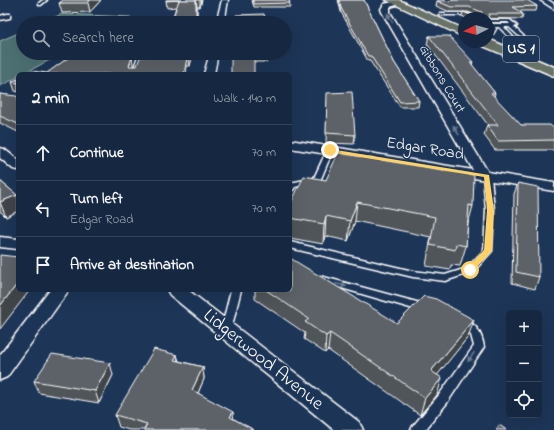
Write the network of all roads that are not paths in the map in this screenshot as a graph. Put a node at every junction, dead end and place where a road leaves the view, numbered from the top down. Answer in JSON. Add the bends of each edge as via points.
{"nodes":[{"id":1,"x":45,"y":0,"type":"edge"},
{"id":2,"x":225,"y":0,"type":"edge"},
{"id":3,"x":543,"y":0,"type":"edge"},
{"id":4,"x":398,"y":1,"type":"edge"},
{"id":5,"x":40,"y":4,"type":"dead end"},
{"id":6,"x":554,"y":8,"type":"edge"},
{"id":7,"x":440,"y":14,"type":"junction"},
{"id":8,"x":455,"y":14,"type":"joint"},
{"id":9,"x":458,"y":15,"type":"edge"},
{"id":10,"x":222,"y":16,"type":"edge"},
{"id":11,"x":458,"y":22,"type":"edge"},
{"id":12,"x":497,"y":24,"type":"junction"},
{"id":13,"x":507,"y":24,"type":"junction"},
{"id":14,"x":494,"y":26,"type":"edge"},
{"id":15,"x":494,"y":26,"type":"edge"},
{"id":16,"x":458,"y":30,"type":"edge"},
{"id":17,"x":494,"y":36,"type":"edge"},
{"id":18,"x":507,"y":48,"type":"junction"},
{"id":19,"x":531,"y":53,"type":"junction"},
{"id":20,"x":139,"y":60,"type":"edge"},
{"id":21,"x":212,"y":60,"type":"edge"},
{"id":22,"x":554,"y":63,"type":"edge"},
{"id":23,"x":136,"y":72,"type":"edge"},
{"id":24,"x":209,"y":72,"type":"edge"},
{"id":25,"x":554,"y":72,"type":"edge"},
{"id":26,"x":554,"y":79,"type":"edge"},
{"id":27,"x":292,"y":144,"type":"edge"},
{"id":28,"x":330,"y":150,"type":"junction"},
{"id":29,"x":0,"y":152,"type":"edge"},
{"id":30,"x":16,"y":164,"type":"edge"},
{"id":31,"x":485,"y":176,"type":"junction"},
{"id":32,"x":292,"y":185,"type":"edge"},
{"id":33,"x":554,"y":187,"type":"edge"},
{"id":34,"x":0,"y":242,"type":"edge"},
{"id":35,"x":16,"y":244,"type":"edge"},
{"id":36,"x":292,"y":244,"type":"edge"},
{"id":37,"x":313,"y":277,"type":"edge"},
{"id":38,"x":59,"y":292,"type":"edge"},
{"id":39,"x":178,"y":292,"type":"edge"},
{"id":40,"x":236,"y":292,"type":"edge"},
{"id":41,"x":434,"y":310,"type":"edge"},
{"id":42,"x":455,"y":318,"type":"edge"},
{"id":43,"x":226,"y":330,"type":"junction"},
{"id":44,"x":0,"y":371,"type":"edge"},
{"id":45,"x":350,"y":430,"type":"edge"},
{"id":46,"x":417,"y":430,"type":"edge"}],
"edges":[{"from":1,"to":5,"type":"lane"},
{"from":2,"to":10,"type":"street"},
{"from":3,"to":6,"type":"street"},
{"from":4,"to":7,"type":"highway"},
{"from":4,"to":16,"type":"highway"},
{"from":31,"to":4,"type":"street","name":"Gibbons Court","one_way":true,"via":[[386,12],[387,6]]},
{"from":7,"to":8,"type":"lane"},
{"from":7,"to":11,"type":"highway"},
{"from":8,"to":9,"type":"lane"},
{"from":12,"to":13,"type":"lane"},
{"from":12,"to":13,"type":"lane"},
{"from":12,"to":14,"type":"lane"},
{"from":12,"to":15,"type":"lane"},
{"from":12,"to":18,"type":"lane","via":[[511,37]]},
{"from":13,"to":19,"type":"lane","via":[[532,46]]},
{"from":17,"to":18,"type":"highway","number":"US 1"},
{"from":18,"to":19,"type":"highway","number":"US 1"},
{"from":18,"to":25,"type":"highway","number":"US 1"},
{"from":18,"to":26,"type":"highway","via":[[516,62]]},
{"from":19,"to":22,"type":"highway","number":"US 1"},
{"from":20,"to":23,"type":"lane"},
{"from":21,"to":24,"type":"street"},
{"from":27,"to":28,"type":"street","name":"Edgar Road"},
{"from":28,"to":31,"type":"street","name":"Edgar Road"},
{"from":28,"to":32,"type":"lane","via":[[317,179]]},
{"from":29,"to":30,"type":"street"},
{"from":31,"to":33,"type":"street","name":"Edgar Road"},
{"from":31,"to":36,"type":"lane","via":[[490,210],[488,251],[470,270],[445,278],[413,274]]},
{"from":34,"to":35,"type":"street"},
{"from":37,"to":41,"type":"lane","one_way":true},
{"from":38,"to":44,"type":"street"},
{"from":39,"to":43,"type":"street","name":"Lidgerwood Avenue"},
{"from":40,"to":43,"type":"lane"},
{"from":42,"to":46,"type":"lane","one_way":true,"via":[[477,335],[479,347]]},
{"from":43,"to":45,"type":"street","name":"Lidgerwood Avenue"}]}
